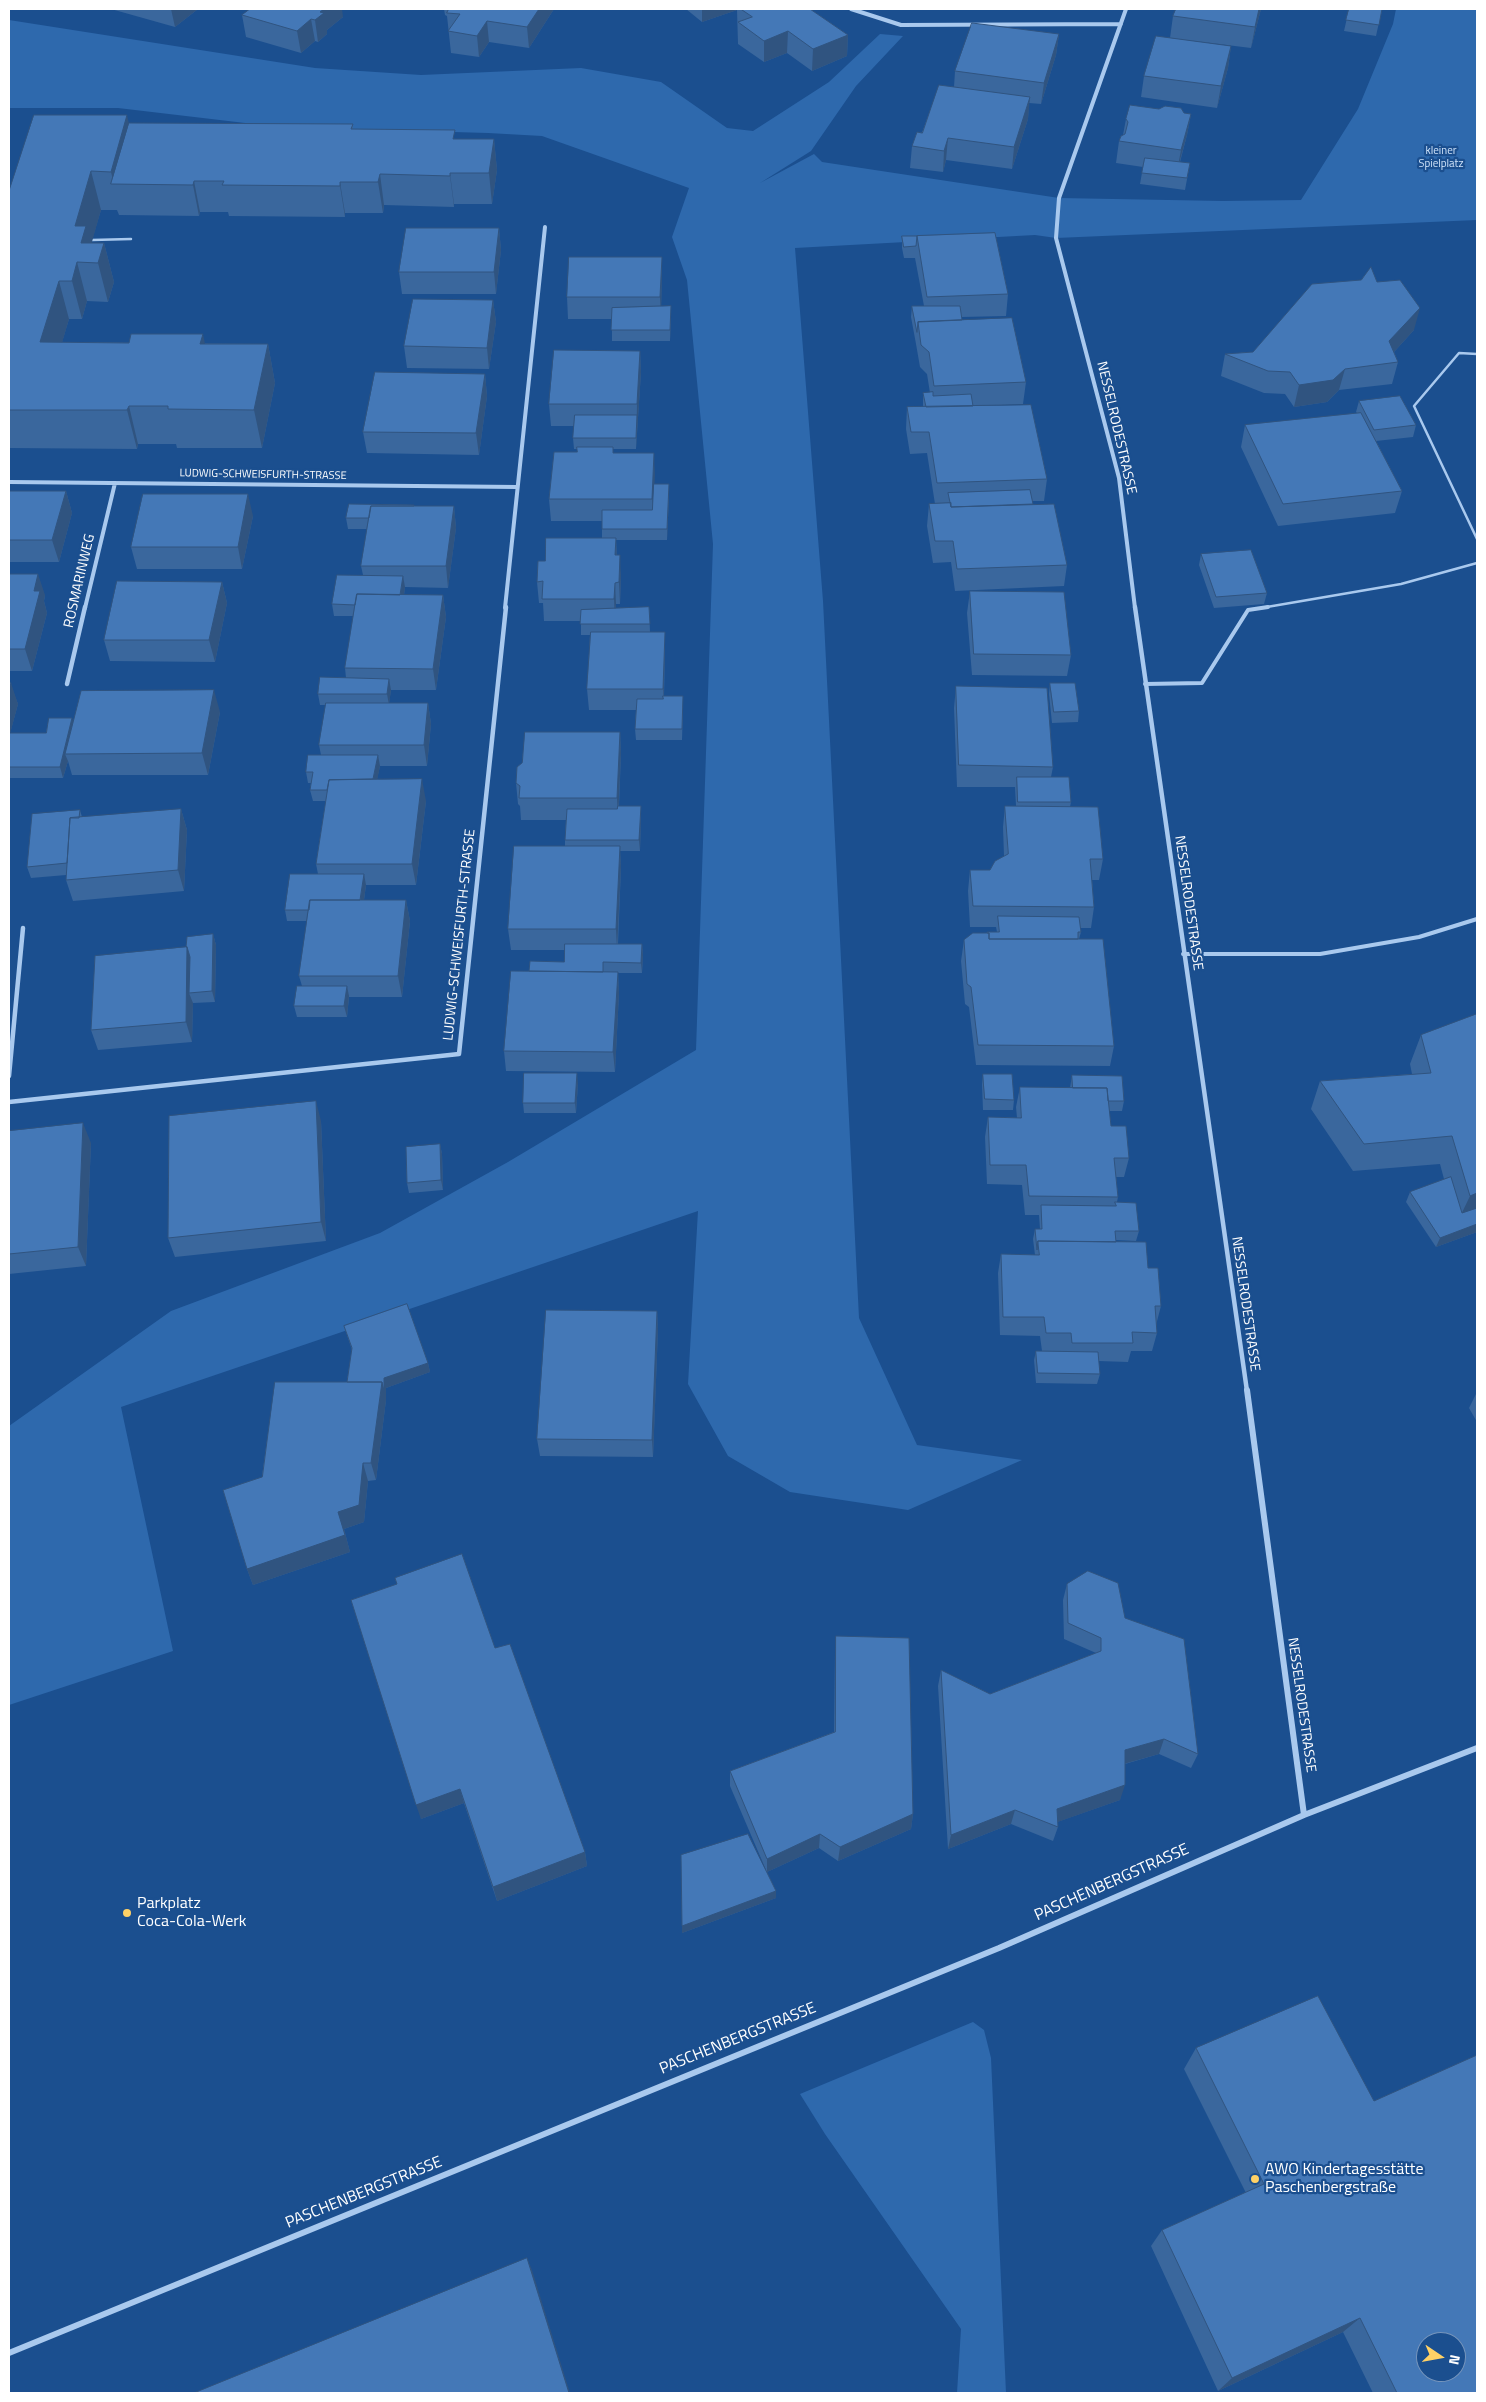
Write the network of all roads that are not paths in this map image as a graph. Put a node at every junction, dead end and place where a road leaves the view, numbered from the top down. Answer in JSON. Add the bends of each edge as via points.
{"nodes":[{"id":1,"x":851,"y":9,"type":"edge"},
{"id":2,"x":1126,"y":9,"type":"edge"},
{"id":3,"x":1121,"y":24,"type":"junction"},
{"id":4,"x":545,"y":226,"type":"dead end"},
{"id":5,"x":130,"y":239,"type":"dead end"},
{"id":6,"x":92,"y":240,"type":"dead end"},
{"id":7,"x":1477,"y":354,"type":"edge"},
{"id":8,"x":9,"y":482,"type":"edge"},
{"id":9,"x":115,"y":484,"type":"junction"},
{"id":10,"x":517,"y":487,"type":"junction"},
{"id":11,"x":1477,"y":539,"type":"edge"},
{"id":12,"x":1477,"y":563,"type":"edge"},
{"id":13,"x":67,"y":684,"type":"dead end"},
{"id":14,"x":1145,"y":684,"type":"junction"},
{"id":15,"x":1477,"y":919,"type":"edge"},
{"id":16,"x":23,"y":928,"type":"dead end"},
{"id":17,"x":1184,"y":954,"type":"junction"},
{"id":18,"x":9,"y":1076,"type":"edge"},
{"id":19,"x":9,"y":1102,"type":"edge"},
{"id":20,"x":1477,"y":1748,"type":"edge"},
{"id":21,"x":1304,"y":1815,"type":"junction"},
{"id":22,"x":9,"y":2353,"type":"edge"}],
"edges":[{"from":1,"to":3,"type":"street","via":[[901,25]]},
{"from":2,"to":3,"type":"street","name":"NESSELRODESTRASSE"},
{"from":3,"to":14,"type":"street","name":"NESSELRODESTRASSE","via":[[1059,198],[1056,238],[1119,478]]},
{"from":4,"to":10,"type":"street","name":"LUDWIG-SCHWEISFURTH-STRASSE"},
{"from":5,"to":6,"type":"lane"},
{"from":7,"to":11,"type":"lane","via":[[1459,353],[1414,406]]},
{"from":8,"to":9,"type":"street","name":"LUDWIG-SCHWEISFURTH-STRASSE"},
{"from":9,"to":10,"type":"street","name":"LUDWIG-SCHWEISFURTH-STRASSE"},
{"from":9,"to":13,"type":"street","name":"ROSMARINWEG"},
{"from":10,"to":19,"type":"street","name":"LUDWIG-SCHWEISFURTH-STRASSE","via":[[459,1054]]},
{"from":12,"to":14,"type":"lane","via":[[1400,584],[1248,610],[1202,683]]},
{"from":14,"to":17,"type":"street","name":"NESSELRODESTRASSE"},
{"from":15,"to":17,"type":"lane","via":[[1419,937],[1320,954]]},
{"from":16,"to":18,"type":"street"},
{"from":17,"to":21,"type":"street","name":"NESSELRODESTRASSE"},
{"from":20,"to":21,"type":"street","name":"PASCHENBERGSTRASSE"},
{"from":21,"to":22,"type":"street","name":"PASCHENBERGSTRASSE","via":[[999,1948]]}]}
